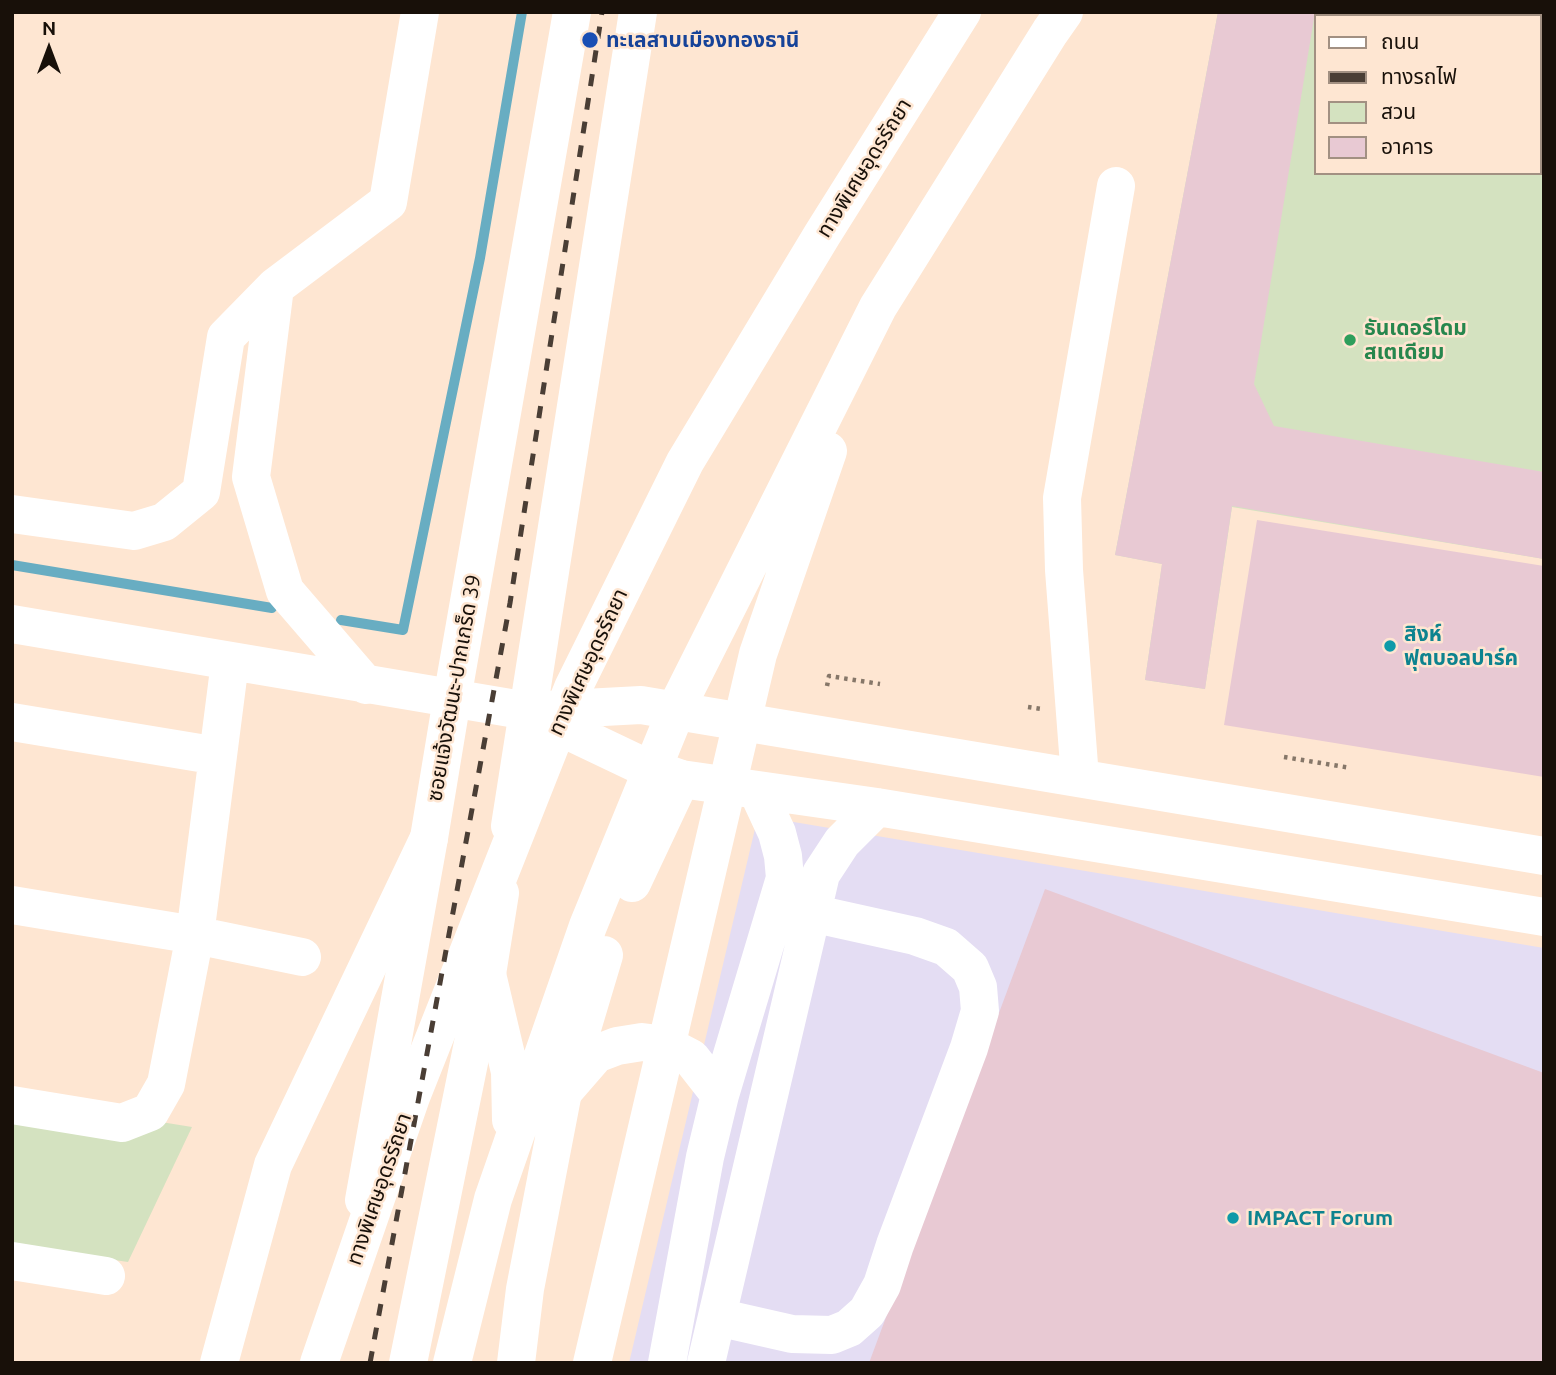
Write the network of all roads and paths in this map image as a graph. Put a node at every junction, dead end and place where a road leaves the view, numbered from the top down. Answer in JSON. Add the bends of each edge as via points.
{"nodes":[{"id":1,"x":420,"y":12,"type":"edge"},
{"id":2,"x":572,"y":12,"type":"edge"},
{"id":3,"x":638,"y":12,"type":"edge"},
{"id":4,"x":962,"y":12,"type":"edge"},
{"id":5,"x":1064,"y":12,"type":"edge"},
{"id":6,"x":1116,"y":186,"type":"dead end"},
{"id":7,"x":275,"y":288,"type":"junction"},
{"id":8,"x":878,"y":307,"type":"junction"},
{"id":9,"x":12,"y":514,"type":"edge"},
{"id":10,"x":12,"y":624,"type":"edge"},
{"id":11,"x":230,"y":662,"type":"junction"},
{"id":12,"x":880,"y":684,"type":"dead end"},
{"id":13,"x":366,"y":685,"type":"junction"},
{"id":14,"x":827,"y":686,"type":"dead end"},
{"id":15,"x":452,"y":699,"type":"junction"},
{"id":16,"x":528,"y":711,"type":"junction"},
{"id":17,"x":12,"y":722,"type":"edge"},
{"id":18,"x":218,"y":756,"type":"junction"},
{"id":19,"x":1284,"y":757,"type":"dead end"},
{"id":20,"x":1351,"y":768,"type":"dead end"},
{"id":21,"x":1080,"y":778,"type":"junction"},
{"id":22,"x":681,"y":779,"type":"junction"},
{"id":23,"x":757,"y":790,"type":"junction"},
{"id":24,"x":877,"y":807,"type":"junction"},
{"id":25,"x":429,"y":838,"type":"junction"},
{"id":26,"x":1544,"y":856,"type":"edge"},
{"id":27,"x":12,"y":905,"type":"edge"},
{"id":28,"x":811,"y":913,"type":"junction"},
{"id":29,"x":1544,"y":917,"type":"edge"},
{"id":30,"x":195,"y":935,"type":"junction"},
{"id":31,"x":302,"y":957,"type":"dead end"},
{"id":32,"x":487,"y":974,"type":"junction"},
{"id":33,"x":563,"y":1093,"type":"junction"},
{"id":34,"x":720,"y":1095,"type":"junction"},
{"id":35,"x":12,"y":1105,"type":"edge"},
{"id":36,"x":12,"y":1261,"type":"edge"},
{"id":37,"x":106,"y":1276,"type":"dead end"},
{"id":38,"x":525,"y":1289,"type":"junction"},
{"id":39,"x":717,"y":1317,"type":"junction"},
{"id":40,"x":219,"y":1363,"type":"edge"},
{"id":41,"x":319,"y":1363,"type":"edge"},
{"id":42,"x":334,"y":1363,"type":"edge"},
{"id":43,"x":408,"y":1363,"type":"edge"},
{"id":44,"x":452,"y":1363,"type":"edge"},
{"id":45,"x":516,"y":1363,"type":"edge"},
{"id":46,"x":592,"y":1363,"type":"edge"},
{"id":47,"x":667,"y":1363,"type":"edge"},
{"id":48,"x":706,"y":1363,"type":"edge"}],
"edges":[{"from":1,"to":7,"type":"main road","via":[[388,202]]},
{"from":2,"to":15,"type":"main road","name":"ซอยแจ้งวัฒนะ-ปากเกร็ด 39"},
{"from":3,"to":16,"type":"main road"},
{"from":4,"to":41,"type":"main road","name":"ทางพิเศษอุดรรัถยา","via":[[685,462],[573,688],[411,1097]]},
{"from":5,"to":8,"type":"main road"},
{"from":6,"to":21,"type":"main road","via":[[1062,498],[1063,570]]},
{"from":7,"to":9,"type":"main road","via":[[226,337],[201,492],[164,522],[134,531]]},
{"from":7,"to":13,"type":"main road","via":[[251,477],[285,591]]},
{"from":8,"to":44,"type":"main road","via":[[681,699],[593,914],[493,1199]]},
{"from":8,"to":46,"type":"main road","via":[[758,654]]},
{"from":10,"to":11,"type":"main road"},
{"from":11,"to":13,"type":"main road"},
{"from":11,"to":18,"type":"main road"},
{"from":12,"to":14,"type":"path","via":[[829,676]]},
{"from":13,"to":15,"type":"main road"},
{"from":15,"to":16,"type":"main road"},
{"from":15,"to":25,"type":"main road","name":"ซอยแจ้งวัฒนะ-ปากเกร็ด 39"},
{"from":16,"to":21,"type":"main road","via":[[641,705]]},
{"from":16,"to":22,"type":"main road","via":[[636,764]]},
{"from":16,"to":32,"type":"main road"},
{"from":17,"to":18,"type":"main road"},
{"from":18,"to":30,"type":"main road"},
{"from":19,"to":20,"type":"path"},
{"from":21,"to":26,"type":"main road"},
{"from":22,"to":23,"type":"main road"},
{"from":22,"to":33,"type":"main road","via":[[614,921]]},
{"from":23,"to":24,"type":"main road"},
{"from":23,"to":34,"type":"main road","via":[[777,833],[785,878]]},
{"from":24,"to":28,"type":"main road","via":[[830,858],[821,873]]},
{"from":24,"to":29,"type":"main road"},
{"from":25,"to":40,"type":"main road","via":[[273,1165]]},
{"from":25,"to":42,"type":"main road","name":"ซอยแจ้งวัฒนะ-ปากเกร็ด 39"},
{"from":27,"to":30,"type":"main road"},
{"from":28,"to":39,"type":"main road"},
{"from":28,"to":39,"type":"main road","via":[[946,947],[970,968],[980,1011],[882,1285],[867,1312],[832,1335],[792,1334]]},
{"from":30,"to":31,"type":"main road"},
{"from":30,"to":35,"type":"main road","via":[[166,1084],[150,1112],[122,1124]]},
{"from":32,"to":38,"type":"main road","via":[[510,1072]]},
{"from":32,"to":43,"type":"main road"},
{"from":33,"to":34,"type":"main road","via":[[596,1054],[642,1042],[666,1045],[691,1058]]},
{"from":33,"to":38,"type":"main road"},
{"from":34,"to":47,"type":"main road"},
{"from":36,"to":37,"type":"main road"},
{"from":38,"to":45,"type":"main road"},
{"from":39,"to":48,"type":"main road"}]}
